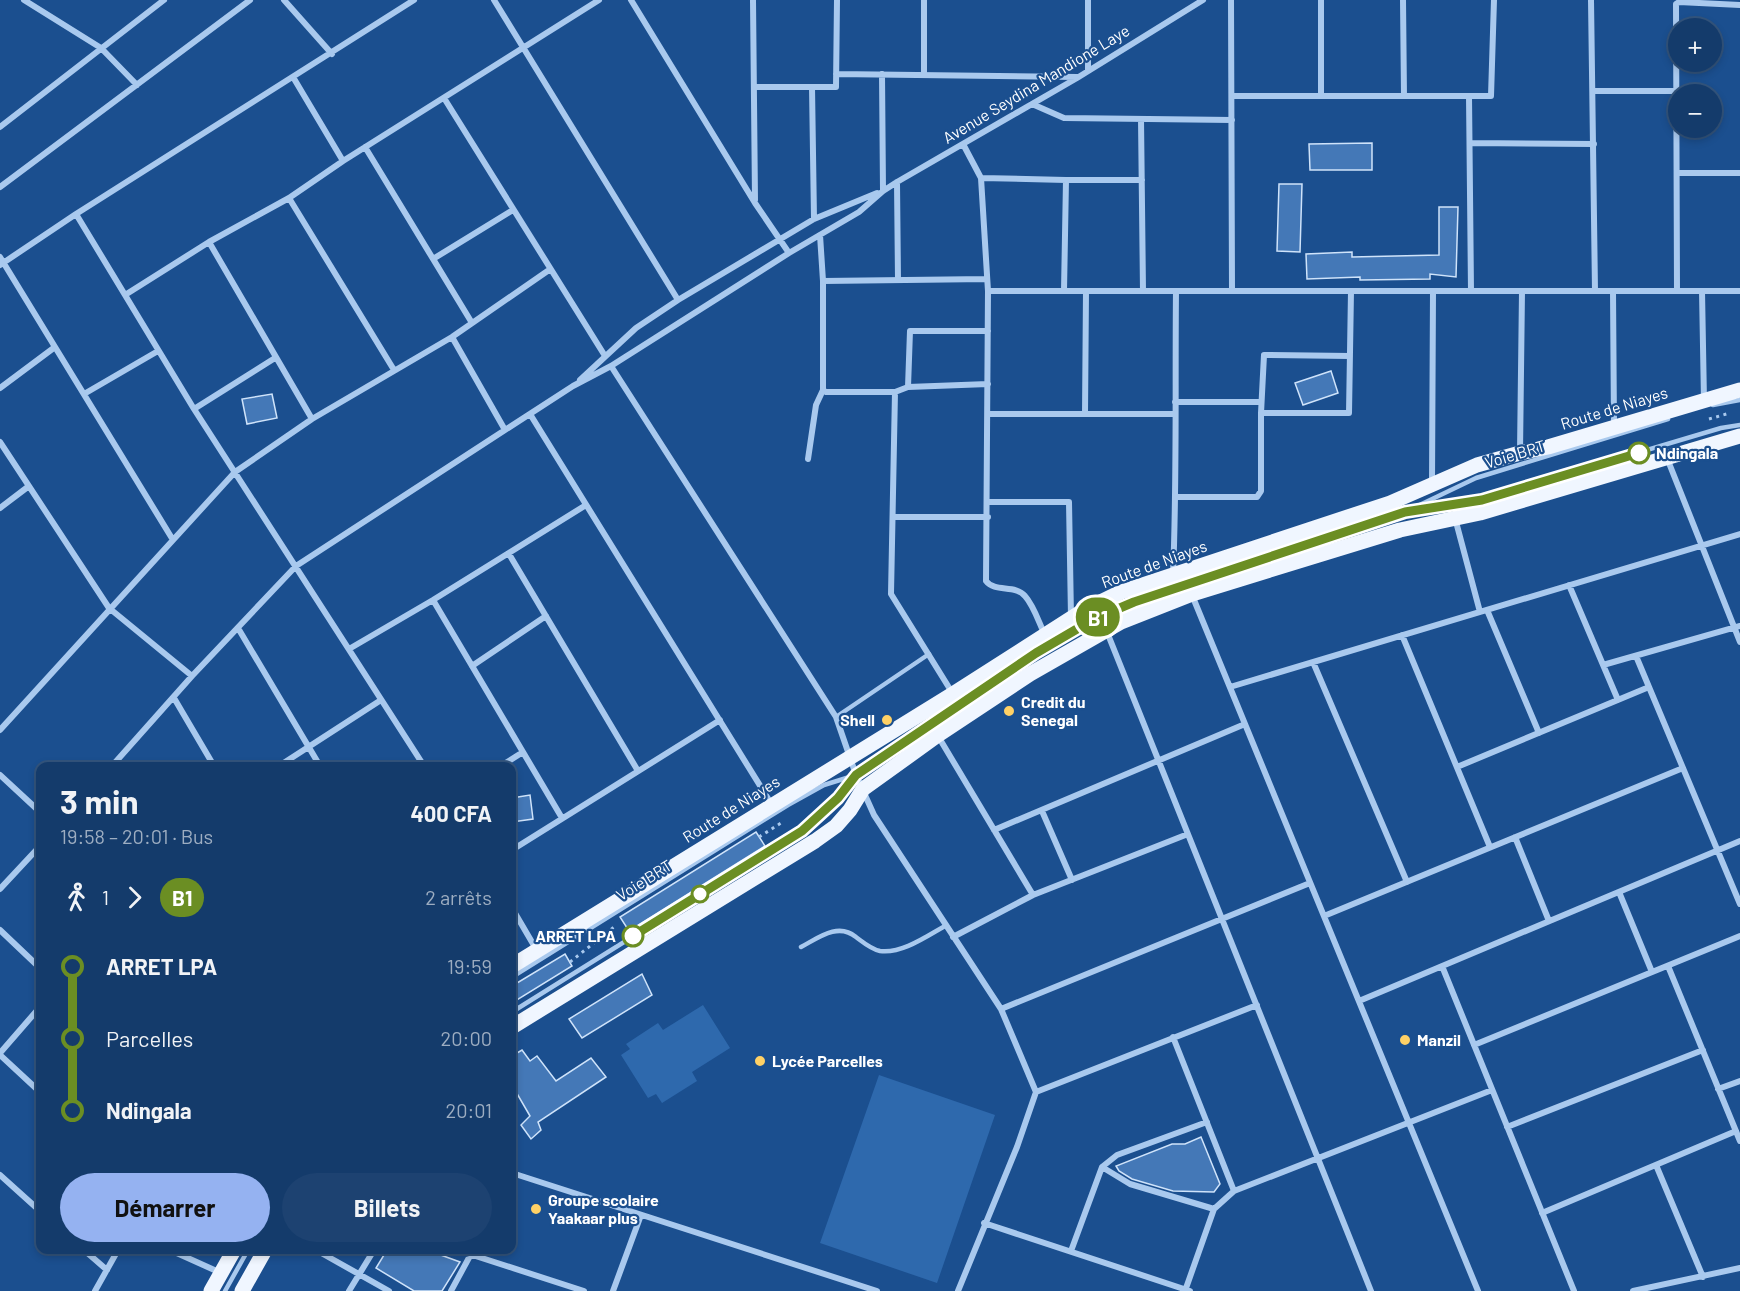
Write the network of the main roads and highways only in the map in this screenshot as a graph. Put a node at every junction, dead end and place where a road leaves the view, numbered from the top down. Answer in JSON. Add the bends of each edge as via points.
{"nodes":[{"id":1,"x":1740,"y":390,"type":"edge"},
{"id":2,"x":1740,"y":436,"type":"edge"},
{"id":3,"x":516,"y":964,"type":"edge"},
{"id":4,"x":516,"y":1025,"type":"edge"},
{"id":5,"x":232,"y":1254,"type":"edge"},
{"id":6,"x":263,"y":1254,"type":"edge"},
{"id":7,"x":211,"y":1291,"type":"edge"},
{"id":8,"x":242,"y":1291,"type":"edge"}],
"edges":[{"from":1,"to":3,"type":"main road","name":"Route de Niayes","via":[[1703,405],[1477,465],[1343,520],[1121,592],[1084,610]]},
{"from":2,"to":4,"type":"main road","via":[[1480,513],[1400,530],[1192,594],[1106,630],[860,782],[850,810],[815,841]]},
{"from":5,"to":7,"type":"main road"},
{"from":6,"to":8,"type":"main road"}]}
